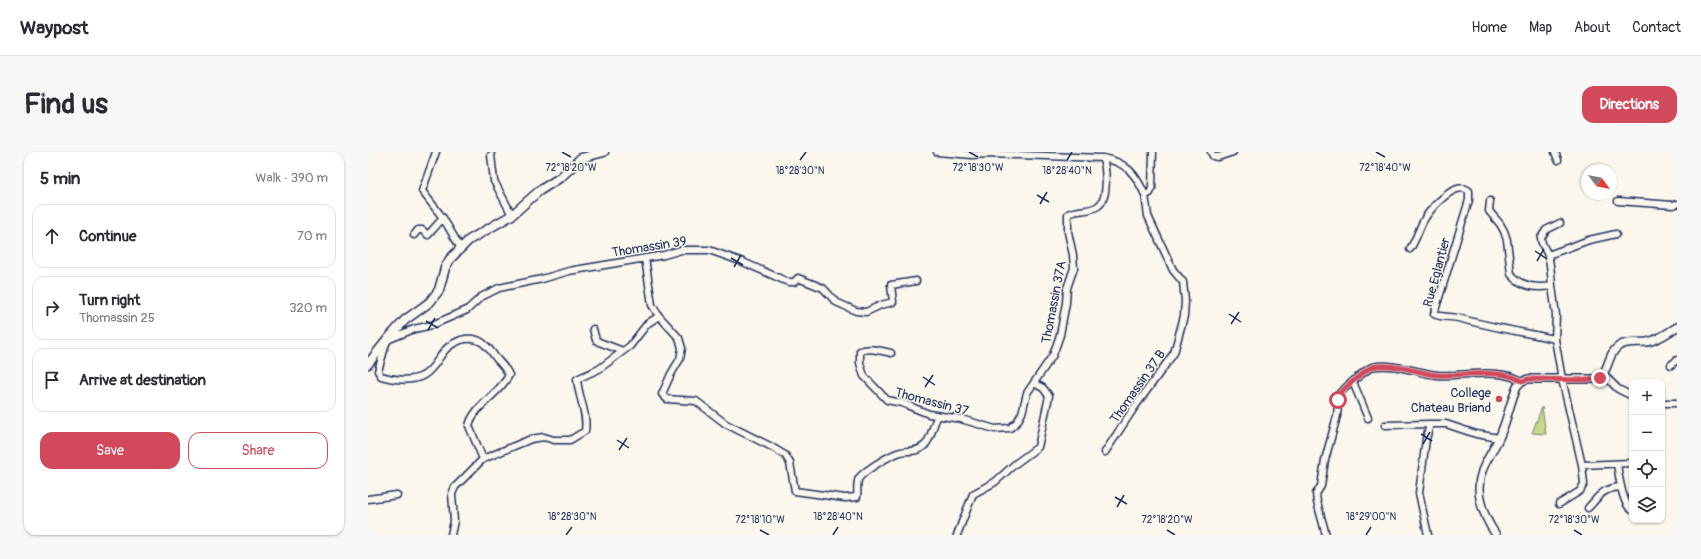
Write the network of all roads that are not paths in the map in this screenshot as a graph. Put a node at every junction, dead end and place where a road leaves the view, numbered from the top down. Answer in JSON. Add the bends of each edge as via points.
{"nodes":[{"id":1,"x":436,"y":152,"type":"edge"},
{"id":2,"x":604,"y":152,"type":"edge"},
{"id":3,"x":937,"y":152,"type":"edge"},
{"id":4,"x":1153,"y":152,"type":"edge"},
{"id":5,"x":1211,"y":152,"type":"edge"},
{"id":6,"x":1233,"y":152,"type":"edge"},
{"id":7,"x":1555,"y":152,"type":"edge"},
{"id":8,"x":491,"y":155,"type":"dead end"},
{"id":9,"x":1103,"y":158,"type":"junction"},
{"id":10,"x":1558,"y":160,"type":"dead end"},
{"id":11,"x":1145,"y":195,"type":"junction"},
{"id":12,"x":1618,"y":200,"type":"dead end"},
{"id":13,"x":1490,"y":201,"type":"dead end"},
{"id":14,"x":1677,"y":204,"type":"edge"},
{"id":15,"x":512,"y":215,"type":"junction"},
{"id":16,"x":443,"y":218,"type":"junction"},
{"id":17,"x":1560,"y":223,"type":"dead end"},
{"id":18,"x":1616,"y":234,"type":"dead end"},
{"id":19,"x":414,"y":236,"type":"dead end"},
{"id":20,"x":460,"y":247,"type":"junction"},
{"id":21,"x":1410,"y":249,"type":"dead end"},
{"id":22,"x":1548,"y":255,"type":"junction"},
{"id":23,"x":645,"y":258,"type":"junction"},
{"id":24,"x":916,"y":281,"type":"dead end"},
{"id":25,"x":1552,"y":286,"type":"junction"},
{"id":26,"x":659,"y":316,"type":"junction"},
{"id":27,"x":1677,"y":327,"type":"edge"},
{"id":28,"x":593,"y":329,"type":"dead end"},
{"id":29,"x":1555,"y":339,"type":"junction"},
{"id":30,"x":387,"y":340,"type":"junction"},
{"id":31,"x":623,"y":351,"type":"junction"},
{"id":32,"x":891,"y":353,"type":"dead end"},
{"id":33,"x":1677,"y":360,"type":"edge"},
{"id":34,"x":368,"y":364,"type":"edge"},
{"id":35,"x":1671,"y":365,"type":"dead end"},
{"id":36,"x":1604,"y":375,"type":"junction"},
{"id":37,"x":1562,"y":379,"type":"junction"},
{"id":38,"x":1522,"y":381,"type":"junction"},
{"id":39,"x":1353,"y":382,"type":"junction"},
{"id":40,"x":1034,"y":383,"type":"junction"},
{"id":41,"x":1629,"y":394,"type":"edge"},
{"id":42,"x":1665,"y":403,"type":"edge"},
{"id":43,"x":1677,"y":403,"type":"edge"},
{"id":44,"x":938,"y":416,"type":"junction"},
{"id":45,"x":1368,"y":418,"type":"dead end"},
{"id":46,"x":1430,"y":424,"type":"junction"},
{"id":47,"x":1385,"y":425,"type":"dead end"},
{"id":48,"x":1499,"y":438,"type":"junction"},
{"id":49,"x":1105,"y":452,"type":"dead end"},
{"id":50,"x":483,"y":459,"type":"junction"},
{"id":51,"x":1629,"y":463,"type":"edge"},
{"id":52,"x":1617,"y":464,"type":"junction"},
{"id":53,"x":1582,"y":465,"type":"junction"},
{"id":54,"x":1621,"y":487,"type":"junction"},
{"id":55,"x":397,"y":495,"type":"dead end"},
{"id":56,"x":368,"y":499,"type":"edge"},
{"id":57,"x":1559,"y":504,"type":"dead end"},
{"id":58,"x":1588,"y":508,"type":"dead end"},
{"id":59,"x":1629,"y":508,"type":"edge"},
{"id":60,"x":451,"y":535,"type":"edge"},
{"id":61,"x":957,"y":535,"type":"edge"},
{"id":62,"x":1326,"y":535,"type":"edge"},
{"id":63,"x":1428,"y":535,"type":"edge"},
{"id":64,"x":1496,"y":535,"type":"edge"}],
"edges":[{"from":1,"to":16,"type":"street","via":[[422,191]]},
{"from":2,"to":15,"type":"main road","via":[[581,158]]},
{"from":3,"to":9,"type":"street"},
{"from":4,"to":11,"type":"street","via":[[1152,188],[1150,193]]},
{"from":5,"to":6,"type":"street","via":[[1213,156],[1218,157]]},
{"from":7,"to":10,"type":"street"},
{"from":8,"to":15,"type":"street","via":[[494,181]]},
{"from":9,"to":11,"type":"street","via":[[1116,160],[1133,173]]},
{"from":9,"to":40,"type":"street","name":"Thomassin 37A","via":[[1105,194],[1102,203],[1098,207],[1068,214],[1074,268],[1067,288],[1060,335],[1053,355]]},
{"from":11,"to":49,"type":"street","name":"Thomassin 37 B","via":[[1148,216],[1173,270],[1183,282],[1184,316],[1174,353]]},
{"from":12,"to":14,"type":"street"},
{"from":13,"to":25,"type":"street","via":[[1489,210],[1500,224],[1507,240],[1514,278],[1532,288]]},
{"from":15,"to":20,"type":"main road"},
{"from":16,"to":19,"type":"street","via":[[428,235],[418,230]]},
{"from":16,"to":20,"type":"street"},
{"from":17,"to":22,"type":"street","via":[[1546,230],[1541,238]]},
{"from":18,"to":22,"type":"street","via":[[1589,240]]},
{"from":20,"to":30,"type":"main road","via":[[445,268],[439,290],[430,302],[405,320]]},
{"from":21,"to":29,"type":"street","name":"Rue Eglantier","via":[[1435,206],[1459,187],[1466,188],[1469,191],[1469,200],[1434,314]]},
{"from":22,"to":25,"type":"street"},
{"from":23,"to":24,"type":"street","name":"Thomassin 39","via":[[681,250],[709,250],[788,282],[794,282],[798,278],[823,288],[836,302],[856,311],[866,312],[894,302],[891,285]]},
{"from":23,"to":26,"type":"street","via":[[652,305]]},
{"from":23,"to":30,"type":"street","name":"Thomassin 39","via":[[569,271],[499,288],[481,297],[467,310]]},
{"from":25,"to":29,"type":"street","via":[[1556,315]]},
{"from":26,"to":31,"type":"street","via":[[647,324]]},
{"from":26,"to":44,"type":"street","via":[[679,338],[682,348],[680,359],[662,394],[665,398],[696,402],[726,424],[785,455],[790,463],[795,491],[845,498],[857,497],[860,477],[892,455],[914,452],[924,447]]},
{"from":27,"to":36,"type":"street","via":[[1662,337],[1618,346]]},
{"from":28,"to":31,"type":"street","via":[[596,340]]},
{"from":29,"to":37,"type":"street"},
{"from":30,"to":34,"type":"main road"},
{"from":30,"to":50,"type":"street","via":[[378,370],[381,376],[387,378],[423,376],[431,370],[446,349],[467,338],[477,339],[486,344],[509,375],[505,384],[470,421]]},
{"from":31,"to":50,"type":"street","via":[[600,369],[577,379],[586,424],[584,431],[570,440],[544,437],[531,439]]},
{"from":32,"to":44,"type":"street","name":"Thomassin 37","via":[[867,349],[860,351],[864,376],[887,400]]},
{"from":33,"to":35,"type":"street"},
{"from":36,"to":37,"type":"street","via":[[1597,379]]},
{"from":36,"to":41,"type":"street","via":[[1618,389]]},
{"from":37,"to":38,"type":"street"},
{"from":37,"to":53,"type":"street"},
{"from":38,"to":39,"type":"street","via":[[1514,377],[1472,373],[1437,375],[1392,366],[1372,367]]},
{"from":38,"to":48,"type":"street","via":[[1514,393]]},
{"from":39,"to":45,"type":"street"},
{"from":39,"to":62,"type":"street","via":[[1339,394],[1337,416],[1325,460],[1322,486],[1316,494]]},
{"from":40,"to":44,"type":"street","name":"Thomassin 37","via":[[1027,393],[1022,413],[1010,428],[994,429],[961,419]]},
{"from":40,"to":61,"type":"street","via":[[1043,388],[1049,396],[1038,447],[995,482],[973,494]]},
{"from":42,"to":43,"type":"street"},
{"from":46,"to":47,"type":"street"},
{"from":46,"to":48,"type":"street","via":[[1446,424],[1476,434]]},
{"from":46,"to":63,"type":"street","via":[[1419,493]]},
{"from":48,"to":64,"type":"street","via":[[1479,482],[1486,519]]},
{"from":50,"to":60,"type":"street","via":[[455,487],[452,494],[454,522]]},
{"from":51,"to":52,"type":"street"},
{"from":52,"to":53,"type":"street"},
{"from":52,"to":54,"type":"street"},
{"from":53,"to":57,"type":"street","via":[[1583,487]]},
{"from":54,"to":58,"type":"street","via":[[1608,489]]},
{"from":54,"to":59,"type":"street"},
{"from":55,"to":56,"type":"street"}]}
